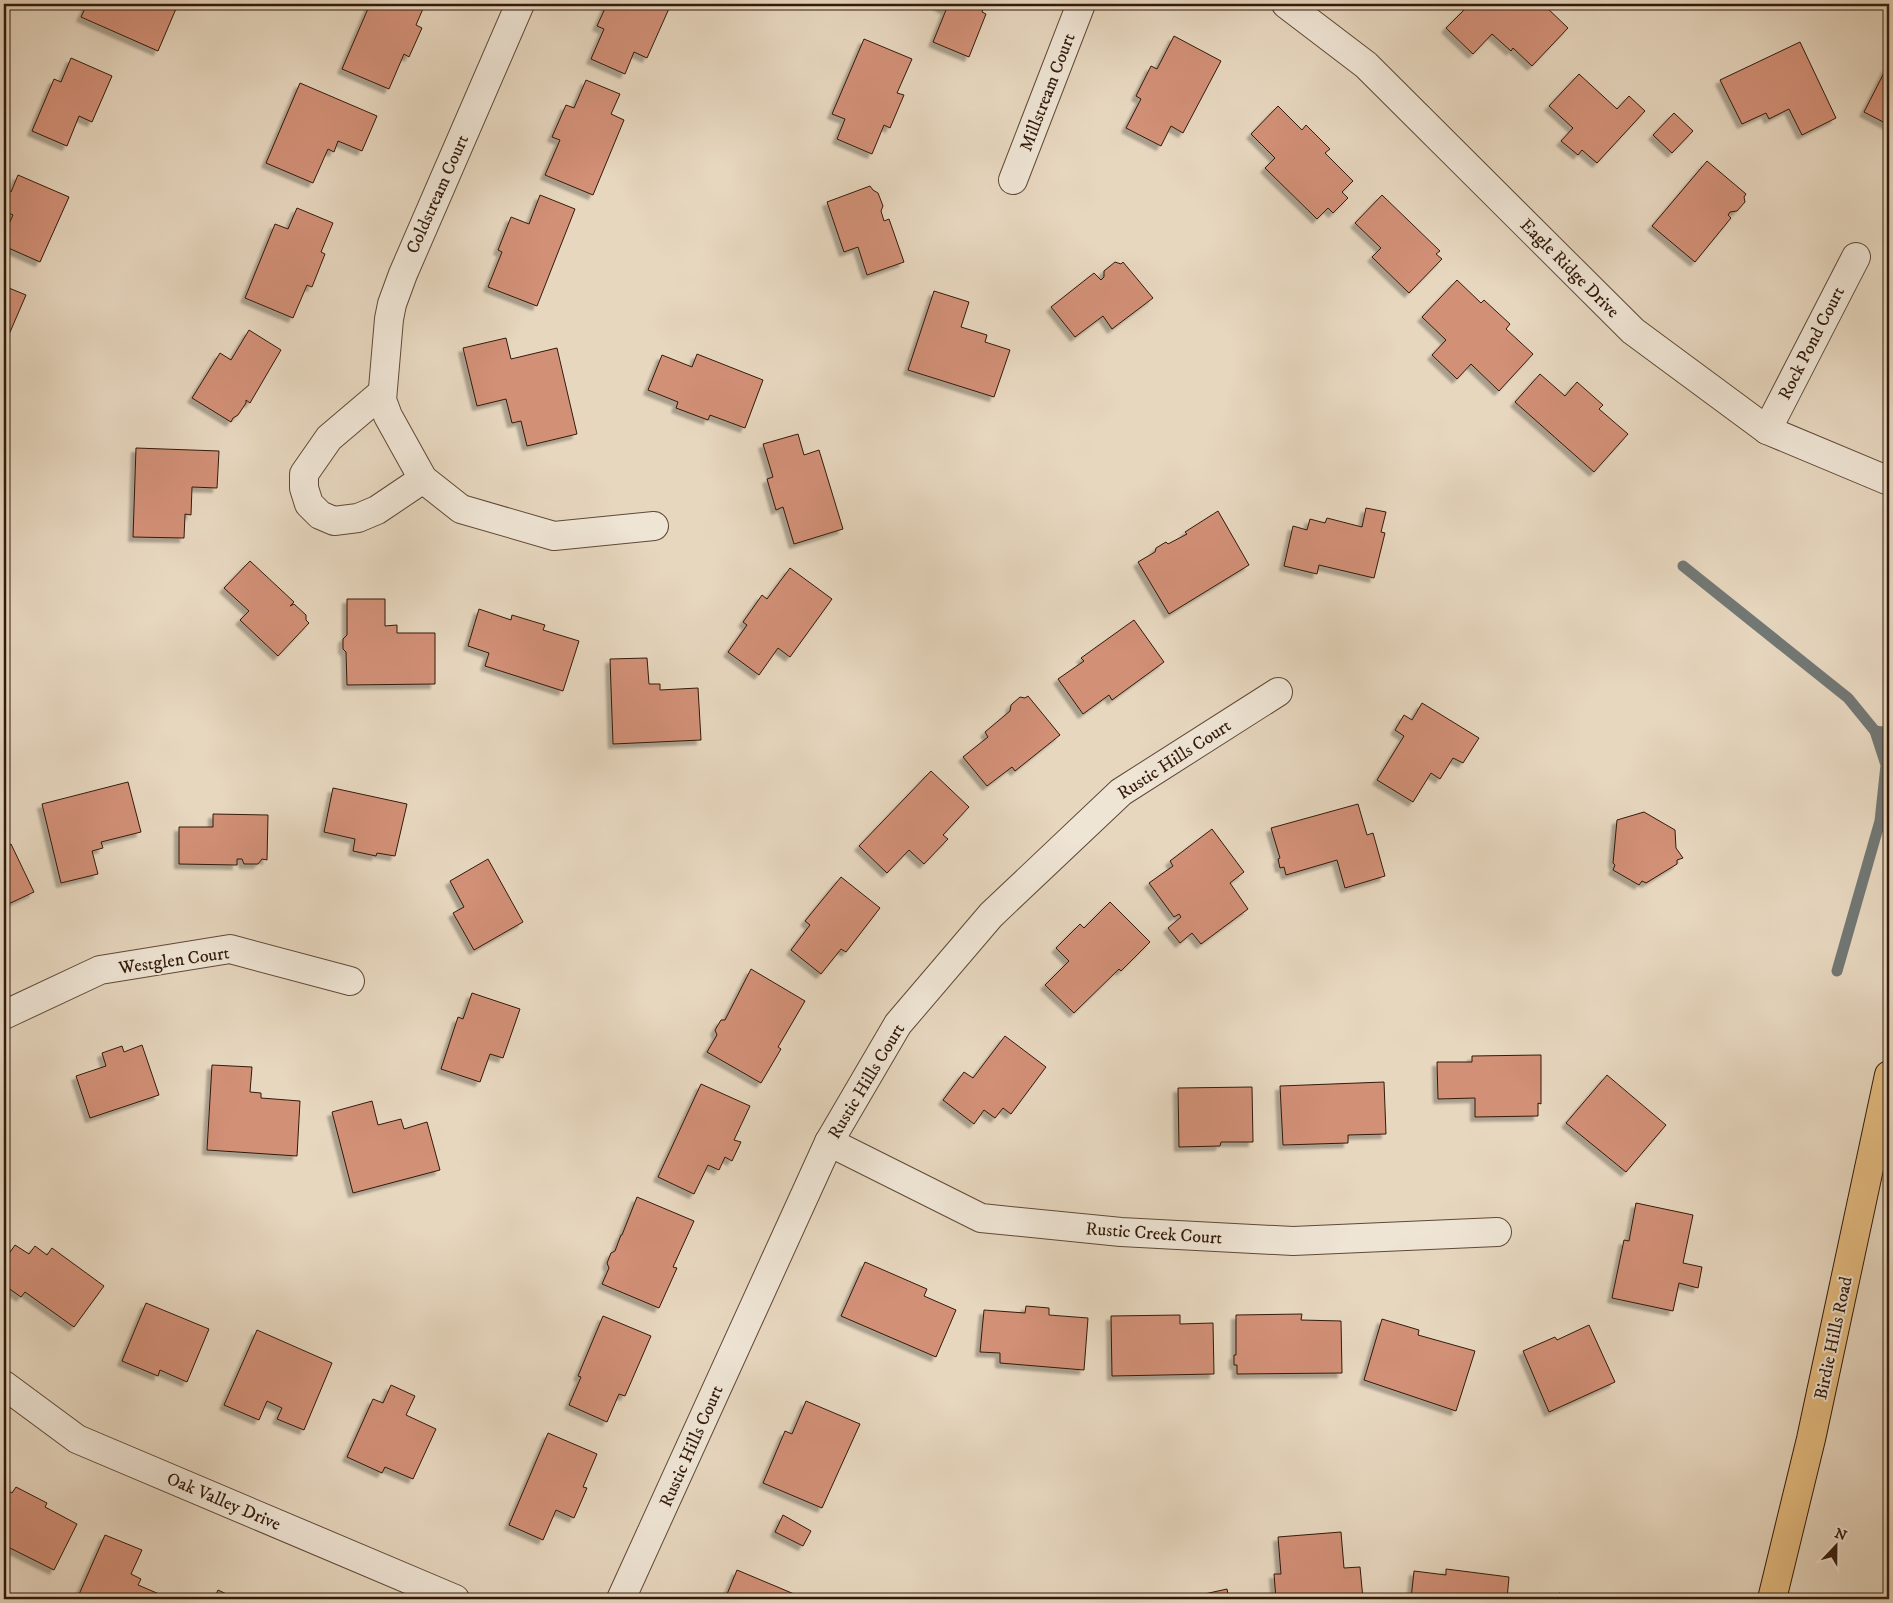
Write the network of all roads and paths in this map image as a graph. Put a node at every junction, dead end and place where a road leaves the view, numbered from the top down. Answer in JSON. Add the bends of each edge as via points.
{"nodes":[{"id":1,"x":520,"y":4,"type":"edge"},
{"id":2,"x":1081,"y":4,"type":"edge"},
{"id":3,"x":1286,"y":4,"type":"edge"},
{"id":4,"x":1013,"y":180,"type":"dead end"},
{"id":5,"x":1856,"y":257,"type":"dead end"},
{"id":6,"x":382,"y":393,"type":"junction"},
{"id":7,"x":1767,"y":430,"type":"junction"},
{"id":8,"x":423,"y":479,"type":"junction"},
{"id":9,"x":1889,"y":481,"type":"edge"},
{"id":10,"x":654,"y":526,"type":"dead end"},
{"id":11,"x":1278,"y":692,"type":"dead end"},
{"id":12,"x":350,"y":981,"type":"dead end"},
{"id":13,"x":4,"y":1015,"type":"edge"},
{"id":14,"x":1889,"y":1076,"type":"edge"},
{"id":15,"x":829,"y":1142,"type":"junction"},
{"id":16,"x":1497,"y":1232,"type":"dead end"},
{"id":17,"x":4,"y":1385,"type":"edge"},
{"id":18,"x":455,"y":1599,"type":"edge"},
{"id":19,"x":621,"y":1599,"type":"edge"},
{"id":20,"x":1772,"y":1599,"type":"edge"}],
"edges":[{"from":1,"to":6,"type":"street","name":"Coldstream Court","via":[[397,289],[389,319]]},
{"from":2,"to":4,"type":"street","name":"Millstream Court"},
{"from":3,"to":7,"type":"street","name":"Eagle Ridge Drive","via":[[1366,65],[1633,331]]},
{"from":5,"to":7,"type":"street","name":"Rock Pond Court"},
{"from":6,"to":8,"type":"street","name":"Coldstream Court","via":[[388,416]]},
{"from":6,"to":8,"type":"street","via":[[329,438],[304,474],[309,504],[320,516],[334,521],[358,518],[377,510]]},
{"from":7,"to":9,"type":"street","name":"Eagle Ridge Drive"},
{"from":8,"to":10,"type":"street","name":"Coldstream Court","via":[[461,510],[554,536]]},
{"from":11,"to":15,"type":"street","name":"Rustic Hills Court","via":[[1121,792],[991,915],[898,1024]]},
{"from":12,"to":13,"type":"street","name":"Westglen Court","via":[[230,949],[100,970]]},
{"from":14,"to":20,"type":"main road","name":"Birdie Hills Road","via":[[1811,1439]]},
{"from":15,"to":16,"type":"street","name":"Rustic Creek Court","via":[[981,1218],[1121,1232],[1293,1241]]},
{"from":15,"to":19,"type":"street","name":"Rustic Hills Court"},
{"from":17,"to":18,"type":"street","name":"Oak Valley Drive","via":[[78,1439]]}]}
